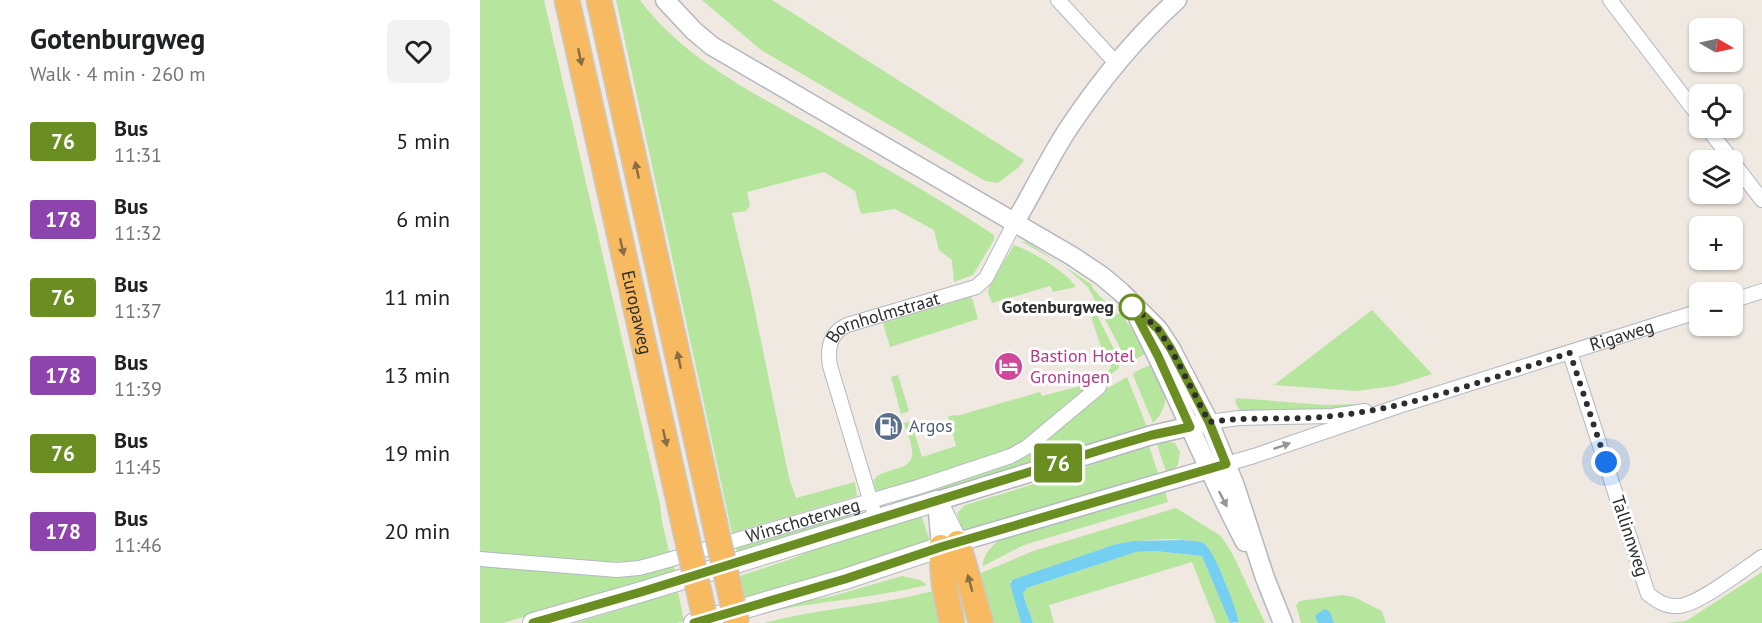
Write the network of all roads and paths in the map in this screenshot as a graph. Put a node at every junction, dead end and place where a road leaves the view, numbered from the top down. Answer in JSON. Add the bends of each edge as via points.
{"nodes":[{"id":1,"x":567,"y":0,"type":"edge"},
{"id":2,"x":599,"y":0,"type":"edge"},
{"id":3,"x":665,"y":0,"type":"edge"},
{"id":4,"x":1058,"y":0,"type":"edge"},
{"id":5,"x":1177,"y":0,"type":"edge"},
{"id":6,"x":1610,"y":0,"type":"edge"},
{"id":7,"x":1116,"y":63,"type":"junction"},
{"id":8,"x":1689,"y":104,"type":"edge"},
{"id":9,"x":1715,"y":138,"type":"edge"},
{"id":10,"x":1724,"y":150,"type":"edge"},
{"id":11,"x":1743,"y":175,"type":"edge"},
{"id":12,"x":1762,"y":200,"type":"edge"},
{"id":13,"x":1015,"y":222,"type":"junction"},
{"id":14,"x":1762,"y":291,"type":"edge"},
{"id":15,"x":1743,"y":297,"type":"edge"},
{"id":16,"x":1130,"y":303,"type":"junction"},
{"id":17,"x":1689,"y":315,"type":"edge"},
{"id":18,"x":1570,"y":353,"type":"junction"},
{"id":19,"x":1099,"y":387,"type":"dead end"},
{"id":20,"x":1406,"y":404,"type":"junction"},
{"id":21,"x":1209,"y":422,"type":"junction"},
{"id":22,"x":1190,"y":427,"type":"junction"},
{"id":23,"x":1218,"y":466,"type":"junction"},
{"id":24,"x":937,"y":501,"type":"junction"},
{"id":25,"x":874,"y":510,"type":"junction"},
{"id":26,"x":949,"y":545,"type":"junction"},
{"id":27,"x":1762,"y":557,"type":"edge"},
{"id":28,"x":480,"y":559,"type":"edge"},
{"id":29,"x":533,"y":623,"type":"edge"},
{"id":30,"x":694,"y":623,"type":"edge"},
{"id":31,"x":706,"y":623,"type":"edge"},
{"id":32,"x":737,"y":623,"type":"edge"},
{"id":33,"x":952,"y":623,"type":"edge"},
{"id":34,"x":981,"y":623,"type":"edge"},
{"id":35,"x":1283,"y":623,"type":"edge"}],
"edges":[{"from":1,"to":31,"type":"highway","name":"Europaweg","one_way":true,"bridge":true},
{"from":32,"to":2,"type":"highway","name":"Europaweg","one_way":true,"bridge":true},
{"from":3,"to":13,"type":"street","via":[[712,46]]},
{"from":4,"to":7,"type":"street"},
{"from":5,"to":7,"type":"street"},
{"from":6,"to":8,"type":"street"},
{"from":7,"to":13,"type":"street","via":[[1069,127]]},
{"from":9,"to":10,"type":"street"},
{"from":11,"to":12,"type":"street"},
{"from":13,"to":16,"type":"street","via":[[1102,276]]},
{"from":13,"to":25,"type":"street","name":"Bornholmstraat","via":[[986,278],[976,286],[847,325],[832,337],[830,366]]},
{"from":14,"to":15,"type":"street"},
{"from":16,"to":21,"type":"street","via":[[1158,329]]},
{"from":16,"to":22,"type":"street"},
{"from":17,"to":18,"type":"street","name":"Rigaweg"},
{"from":18,"to":20,"type":"street","name":"Rigaweg"},
{"from":18,"to":27,"type":"street","name":"Tallinnweg","via":[[1648,594],[1670,606],[1684,606]]},
{"from":19,"to":25,"type":"street","name":"Winschoterweg","via":[[1028,447]]},
{"from":20,"to":21,"type":"street","name":"Rigaweg","via":[[1332,416]]},
{"from":23,"to":20,"type":"street","name":"Rigaweg","one_way":true},
{"from":21,"to":22,"type":"street","name":"Winschoterweg"},
{"from":21,"to":23,"type":"street"},
{"from":22,"to":23,"type":"street"},
{"from":22,"to":24,"type":"street","name":"Winschoterweg"},
{"from":23,"to":26,"type":"street"},
{"from":23,"to":35,"type":"street"},
{"from":24,"to":25,"type":"main road","name":"Winschoterweg"},
{"from":24,"to":26,"type":"main road"},
{"from":25,"to":28,"type":"street","name":"Winschoterweg","via":[[625,570]]},
{"from":25,"to":29,"type":"main road","name":"Winschoterweg"},
{"from":26,"to":30,"type":"main road"},
{"from":26,"to":33,"type":"highway","via":[[944,584]]},
{"from":34,"to":26,"type":"highway","one_way":true}]}
